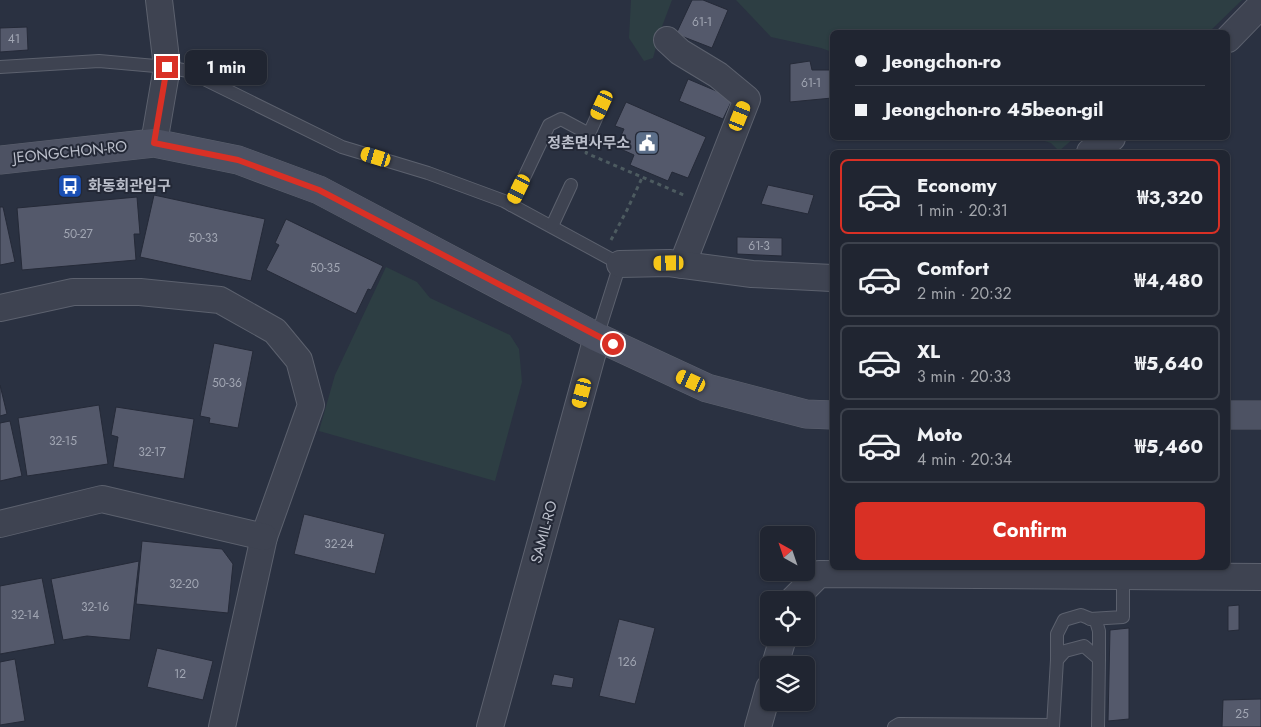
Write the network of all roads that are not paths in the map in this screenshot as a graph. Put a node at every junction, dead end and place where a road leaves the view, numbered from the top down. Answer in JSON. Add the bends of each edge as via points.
{"nodes":[{"id":1,"x":159,"y":0,"type":"edge"},
{"id":2,"x":1261,"y":5,"type":"edge"},
{"id":3,"x":1230,"y":37,"type":"edge"},
{"id":4,"x":667,"y":40,"type":"dead end"},
{"id":5,"x":0,"y":67,"type":"edge"},
{"id":6,"x":167,"y":67,"type":"junction"},
{"id":7,"x":602,"y":105,"type":"dead end"},
{"id":8,"x":1109,"y":140,"type":"edge"},
{"id":9,"x":154,"y":143,"type":"junction"},
{"id":10,"x":1093,"y":150,"type":"edge"},
{"id":11,"x":0,"y":160,"type":"edge"},
{"id":12,"x":571,"y":185,"type":"dead end"},
{"id":13,"x":511,"y":205,"type":"junction"},
{"id":14,"x":552,"y":226,"type":"junction"},
{"id":15,"x":611,"y":259,"type":"junction"},
{"id":16,"x":682,"y":265,"type":"junction"},
{"id":17,"x":830,"y":278,"type":"edge"},
{"id":18,"x":0,"y":308,"type":"edge"},
{"id":19,"x":598,"y":337,"type":"junction"},
{"id":20,"x":830,"y":415,"type":"edge"},
{"id":21,"x":1230,"y":415,"type":"edge"},
{"id":22,"x":1261,"y":415,"type":"edge"},
{"id":23,"x":0,"y":524,"type":"edge"},
{"id":24,"x":264,"y":537,"type":"junction"},
{"id":25,"x":1123,"y":576,"type":"junction"},
{"id":26,"x":1261,"y":577,"type":"edge"},
{"id":27,"x":802,"y":591,"type":"edge"},
{"id":28,"x":1090,"y":619,"type":"junction"},
{"id":29,"x":1098,"y":659,"type":"junction"},
{"id":30,"x":1057,"y":660,"type":"junction"},
{"id":31,"x":763,"y":711,"type":"edge"},
{"id":32,"x":1053,"y":726,"type":"edge"},
{"id":33,"x":222,"y":727,"type":"edge"},
{"id":34,"x":490,"y":727,"type":"edge"},
{"id":35,"x":758,"y":727,"type":"edge"},
{"id":36,"x":894,"y":727,"type":"edge"},
{"id":37,"x":1098,"y":727,"type":"edge"}],
"edges":[{"from":1,"to":6,"type":"street"},
{"from":2,"to":3,"type":"street"},
{"from":4,"to":16,"type":"street","via":[[747,99]]},
{"from":5,"to":6,"type":"lane","via":[[99,61]]},
{"from":6,"to":9,"type":"street"},
{"from":6,"to":13,"type":"lane","via":[[188,72],[342,147],[428,173]]},
{"from":7,"to":13,"type":"lane","via":[[589,134],[561,119],[549,125]]},
{"from":8,"to":10,"type":"street"},
{"from":9,"to":11,"type":"main road","name":"JEONGCHON-RO"},
{"from":9,"to":19,"type":"main road","name":"JEONGCHON-RO","via":[[238,160],[319,190]]},
{"from":12,"to":14,"type":"lane"},
{"from":13,"to":14,"type":"lane"},
{"from":14,"to":15,"type":"lane"},
{"from":15,"to":16,"type":"street"},
{"from":15,"to":19,"type":"lane"},
{"from":16,"to":17,"type":"street","via":[[752,274]]},
{"from":18,"to":24,"type":"street","via":[[73,292],[140,292],[220,300],[275,331],[299,360],[311,404]]},
{"from":19,"to":20,"type":"main road","name":"JEONGCHON-RO","via":[[706,388],[806,414]]},
{"from":19,"to":34,"type":"street","name":"SAMIL-RO"},
{"from":21,"to":22,"type":"main road"},
{"from":23,"to":24,"type":"street","via":[[102,499]]},
{"from":24,"to":33,"type":"street"},
{"from":25,"to":26,"type":"street"},
{"from":25,"to":27,"type":"street","via":[[819,574]]},
{"from":25,"to":28,"type":"lane","via":[[1123,618]]},
{"from":28,"to":29,"type":"lane","via":[[1096,621],[1099,631]]},
{"from":28,"to":30,"type":"lane","via":[[1081,615],[1064,620],[1057,634]]},
{"from":29,"to":30,"type":"lane","via":[[1084,646],[1065,651]]},
{"from":29,"to":37,"type":"lane"},
{"from":30,"to":32,"type":"lane"},
{"from":31,"to":35,"type":"street"},
{"from":32,"to":36,"type":"lane","via":[[899,724]]}]}
